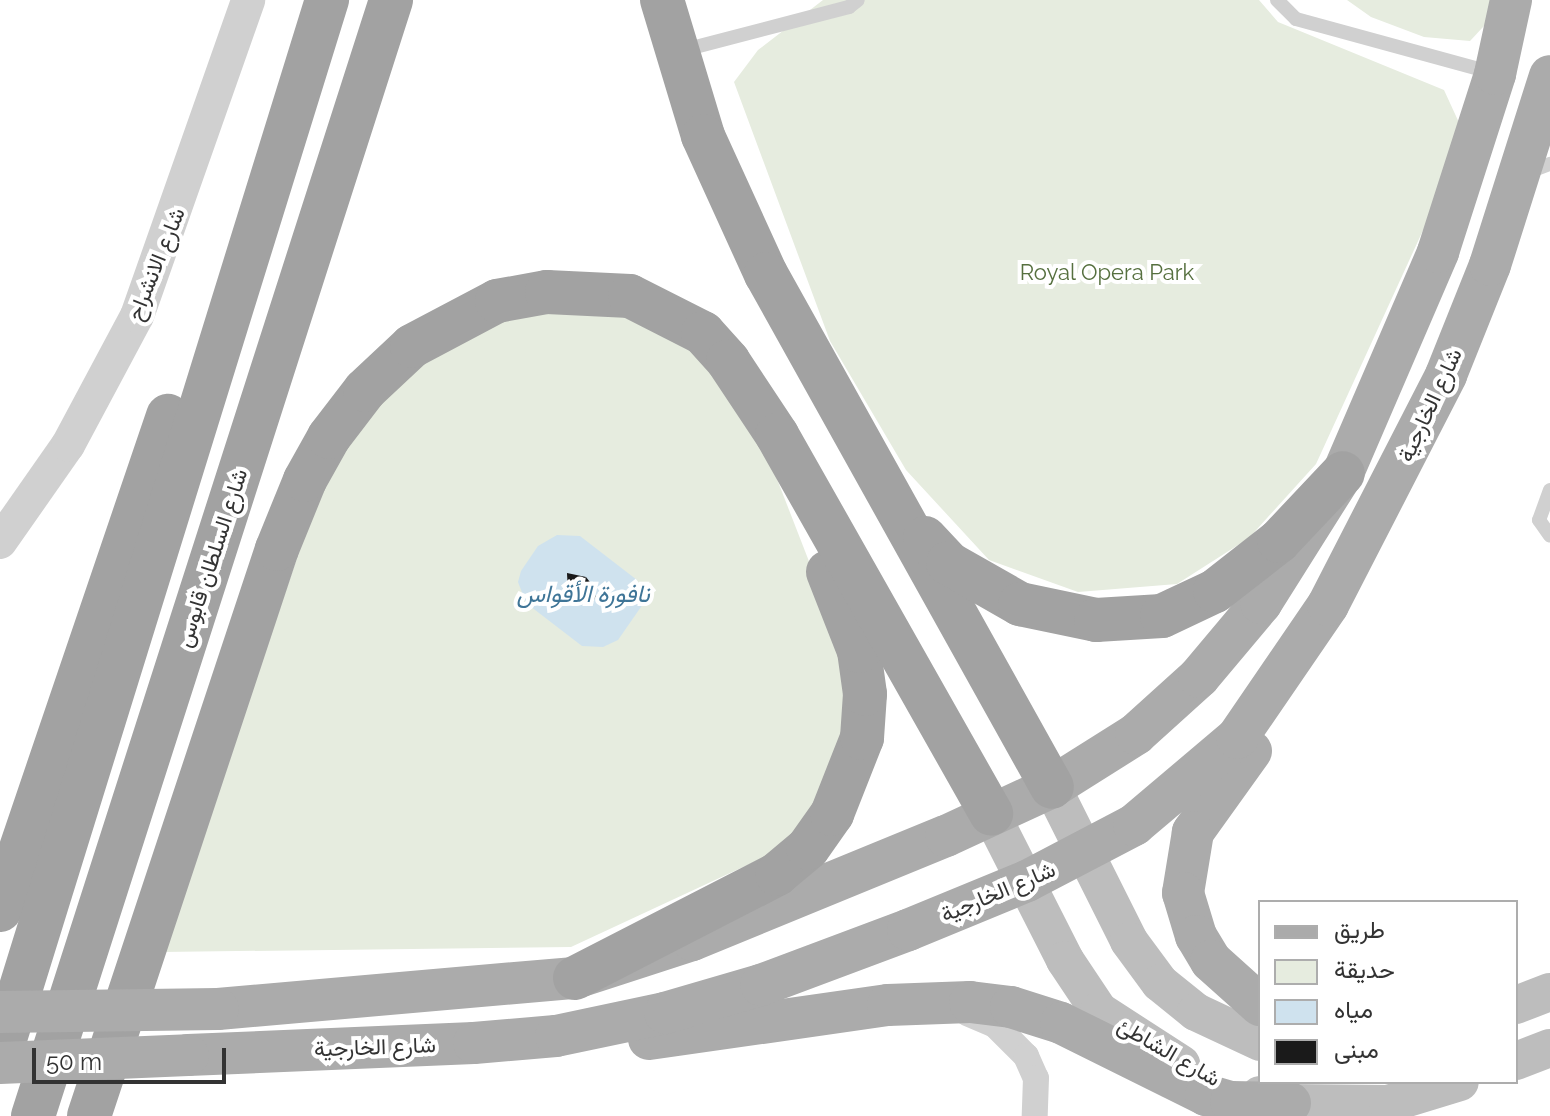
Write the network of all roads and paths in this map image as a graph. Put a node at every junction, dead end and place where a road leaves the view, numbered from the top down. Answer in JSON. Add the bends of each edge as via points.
{"nodes":[{"id":1,"x":248,"y":0,"type":"edge"},
{"id":2,"x":391,"y":0,"type":"edge"},
{"id":3,"x":662,"y":0,"type":"edge"},
{"id":4,"x":858,"y":0,"type":"edge"},
{"id":5,"x":1277,"y":0,"type":"edge"},
{"id":6,"x":1511,"y":0,"type":"edge"},
{"id":7,"x":323,"y":11,"type":"edge"},
{"id":8,"x":676,"y":52,"type":"junction"},
{"id":9,"x":1495,"y":74,"type":"junction"},
{"id":10,"x":1550,"y":76,"type":"edge"},
{"id":11,"x":1534,"y":170,"type":"edge"},
{"id":12,"x":777,"y":435,"type":"junction"},
{"id":13,"x":859,"y":440,"type":"junction"},
{"id":14,"x":1343,"y":473,"type":"junction"},
{"id":15,"x":1550,"y":490,"type":"edge"},
{"id":16,"x":25,"y":510,"type":"junction"},
{"id":17,"x":1550,"y":536,"type":"edge"},
{"id":18,"x":0,"y":542,"type":"edge"},
{"id":19,"x":0,"y":563,"type":"edge"},
{"id":20,"x":1328,"y":605,"type":"junction"},
{"id":21,"x":1052,"y":787,"type":"junction"},
{"id":22,"x":0,"y":813,"type":"edge"},
{"id":23,"x":991,"y":814,"type":"junction"},
{"id":24,"x":0,"y":853,"type":"edge"},
{"id":25,"x":1085,"y":853,"type":"junction"},
{"id":26,"x":1027,"y":881,"type":"junction"},
{"id":27,"x":0,"y":910,"type":"edge"},
{"id":28,"x":575,"y":978,"type":"junction"},
{"id":29,"x":1550,"y":992,"type":"edge"},
{"id":30,"x":1258,"y":1004,"type":"edge"},
{"id":31,"x":1518,"y":1004,"type":"edge"},
{"id":32,"x":888,"y":1005,"type":"junction"},
{"id":33,"x":0,"y":1012,"type":"edge"},
{"id":34,"x":556,"y":1036,"type":"junction"},
{"id":35,"x":1258,"y":1041,"type":"edge"},
{"id":36,"x":0,"y":1055,"type":"edge"},
{"id":37,"x":0,"y":1063,"type":"edge"},
{"id":38,"x":1453,"y":1084,"type":"edge"},
{"id":39,"x":1290,"y":1103,"type":"junction"},
{"id":40,"x":33,"y":1116,"type":"edge"},
{"id":41,"x":89,"y":1116,"type":"edge"},
{"id":42,"x":1035,"y":1116,"type":"edge"}],
"edges":[{"from":1,"to":16,"type":"street","name":"شارع الانشراح","via":[[137,316]]},
{"from":2,"to":40,"type":"highway","name":"شارع السلطان قابوس"},
{"from":3,"to":8,"type":"highway"},
{"from":4,"to":8,"type":"lane","via":[[849,7]]},
{"from":5,"to":9,"type":"lane","via":[[1296,19]]},
{"from":6,"to":9,"type":"main road"},
{"from":7,"to":27,"type":"highway","via":[[178,388]]},
{"from":7,"to":36,"type":"highway"},
{"from":8,"to":13,"type":"highway","via":[[703,136],[766,274]]},
{"from":9,"to":14,"type":"main road","via":[[1438,252]]},
{"from":10,"to":11,"type":"main road","name":"شارع الخارجية"},
{"from":11,"to":20,"type":"main road","name":"شارع الخارجية","via":[[1446,375]]},
{"from":12,"to":23,"type":"highway"},
{"from":12,"to":28,"type":"highway","via":[[859,651],[865,694],[862,738],[848,780],[808,848],[777,874]]},
{"from":12,"to":41,"type":"highway","via":[[703,333],[645,301],[593,291],[497,301],[412,346],[365,390],[323,448],[277,549]]},
{"from":13,"to":14,"type":"highway","via":[[923,537],[948,563],[1020,604],[1096,620],[1162,616],[1215,591],[1279,541]]},
{"from":13,"to":21,"type":"highway"},
{"from":14,"to":21,"type":"main road","via":[[1261,603],[1199,677],[1136,734]]},
{"from":15,"to":17,"type":"lane","via":[[1539,520]]},
{"from":16,"to":18,"type":"street","name":"شارع الانشراح"},
{"from":16,"to":19,"type":"street","name":"شارع الانشراح"},
{"from":20,"to":25,"type":"main road","name":"شارع الخارجية","via":[[1237,738],[1134,825]]},
{"from":20,"to":30,"type":"main road","via":[[1305,669],[1276,720],[1211,802],[1193,832],[1187,858],[1183,893],[1196,936],[1235,988]]},
{"from":21,"to":23,"type":"main road"},
{"from":21,"to":25,"type":"main road"},
{"from":22,"to":24,"type":"highway"},
{"from":23,"to":26,"type":"main road","name":"شارع الشاطئ"},
{"from":23,"to":28,"type":"main road","via":[[692,940]]},
{"from":25,"to":26,"type":"main road","name":"شارع الخارجية"},
{"from":25,"to":35,"type":"main road","via":[[1129,941],[1160,983],[1196,1012]]},
{"from":26,"to":34,"type":"main road","name":"شارع الخارجية","via":[[761,985]]},
{"from":26,"to":39,"type":"main road","name":"شارع الشاطئ","via":[[1065,960],[1099,1011],[1212,1082]]},
{"from":28,"to":33,"type":"main road","bridge":true,"via":[[218,1009]]},
{"from":29,"to":31,"type":"main road"},
{"from":32,"to":34,"type":"main road","via":[[646,1040]]},
{"from":32,"to":39,"type":"main road","via":[[928,1000],[1011,1007],[1061,1023],[1206,1095],[1231,1102]]},
{"from":32,"to":42,"type":"street","via":[[971,1014],[995,1025],[1015,1042],[1031,1067]]},
{"from":34,"to":37,"type":"main road","name":"شارع الخارجية","bridge":true},
{"from":38,"to":39,"type":"main road","name":"شارع الشاطئ","via":[[1388,1104]]}]}
